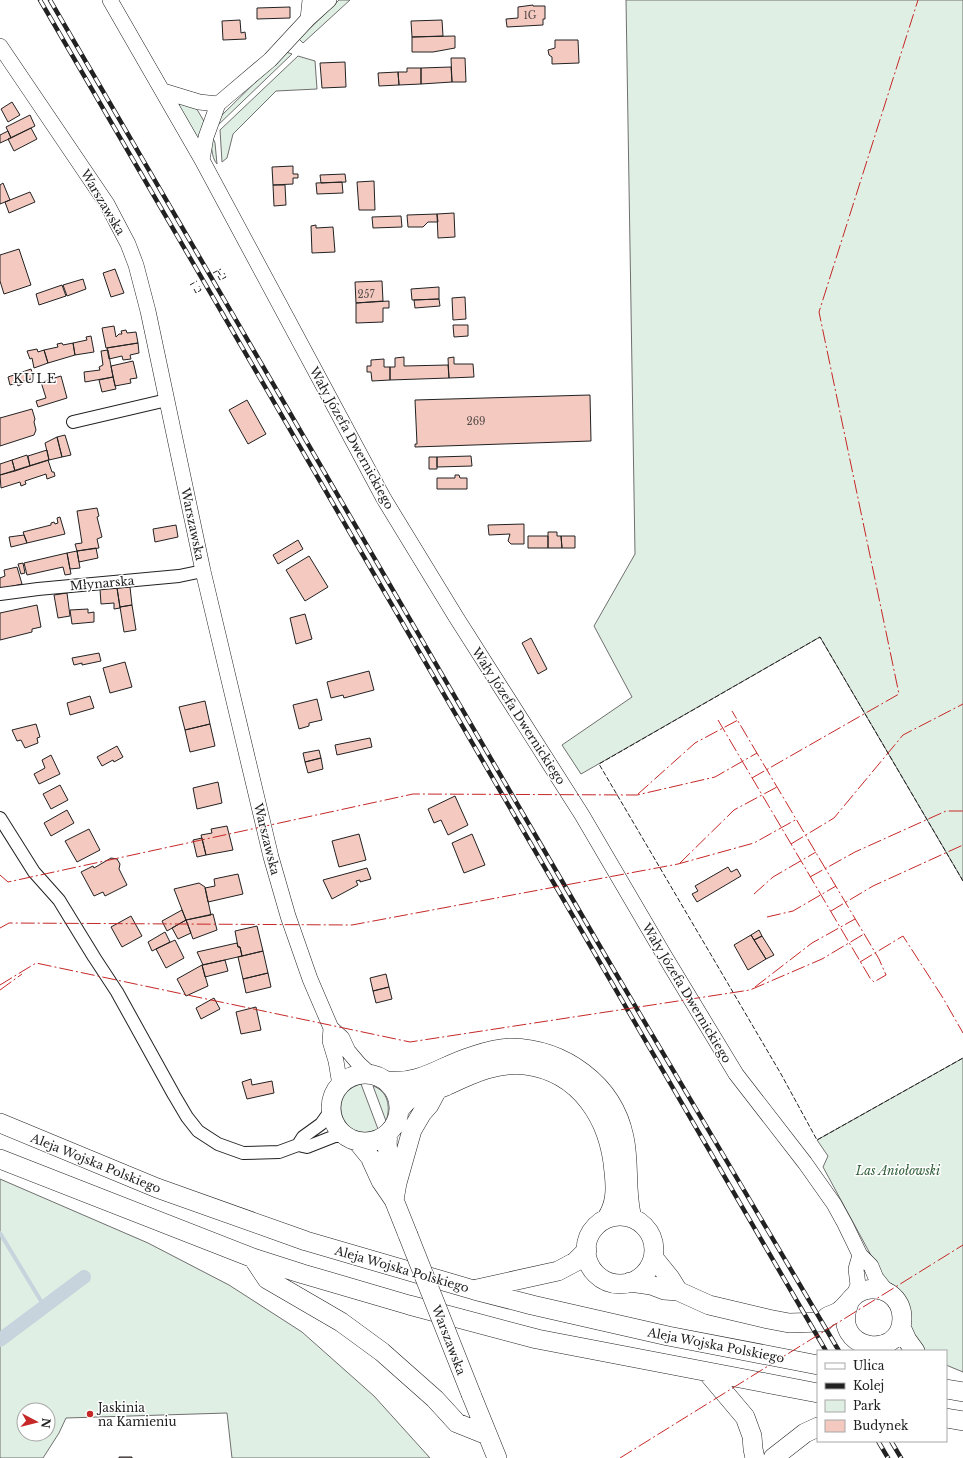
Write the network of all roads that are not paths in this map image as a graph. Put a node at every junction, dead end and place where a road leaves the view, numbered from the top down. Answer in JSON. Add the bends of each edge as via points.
{"nodes":[{"id":1,"x":110,"y":0,"type":"edge"},
{"id":2,"x":310,"y":0,"type":"edge"},
{"id":3,"x":329,"y":0,"type":"edge"},
{"id":4,"x":308,"y":19,"type":"junction"},
{"id":5,"x":0,"y":46,"type":"edge"},
{"id":6,"x":163,"y":91,"type":"junction"},
{"id":7,"x":218,"y":104,"type":"junction"},
{"id":8,"x":202,"y":160,"type":"junction"},
{"id":9,"x":167,"y":400,"type":"junction"},
{"id":10,"x":73,"y":422,"type":"dead end"},
{"id":11,"x":204,"y":571,"type":"junction"},
{"id":12,"x":0,"y":594,"type":"edge"},
{"id":13,"x":0,"y":818,"type":"edge"},
{"id":14,"x":331,"y":1028,"type":"junction"},
{"id":15,"x":378,"y":1078,"type":"junction"},
{"id":16,"x":340,"y":1085,"type":"junction"},
{"id":17,"x":436,"y":1090,"type":"junction"},
{"id":18,"x":331,"y":1110,"type":"junction"},
{"id":19,"x":400,"y":1110,"type":"junction"},
{"id":20,"x":0,"y":1123,"type":"edge"},
{"id":21,"x":388,"y":1134,"type":"junction"},
{"id":22,"x":352,"y":1139,"type":"junction"},
{"id":23,"x":298,"y":1145,"type":"junction"},
{"id":24,"x":0,"y":1160,"type":"edge"},
{"id":25,"x":395,"y":1191,"type":"junction"},
{"id":26,"x":632,"y":1218,"type":"junction"},
{"id":27,"x":606,"y":1219,"type":"junction"},
{"id":28,"x":587,"y":1250,"type":"junction"},
{"id":29,"x":860,"y":1255,"type":"junction"},
{"id":30,"x":653,"y":1257,"type":"junction"},
{"id":31,"x":253,"y":1258,"type":"junction"},
{"id":32,"x":630,"y":1282,"type":"junction"},
{"id":33,"x":474,"y":1290,"type":"junction"},
{"id":34,"x":678,"y":1291,"type":"junction"},
{"id":35,"x":887,"y":1292,"type":"junction"},
{"id":36,"x":851,"y":1300,"type":"junction"},
{"id":37,"x":824,"y":1322,"type":"junction"},
{"id":38,"x":901,"y":1327,"type":"junction"},
{"id":39,"x":849,"y":1332,"type":"junction"},
{"id":40,"x":914,"y":1350,"type":"edge"},
{"id":41,"x":817,"y":1365,"type":"edge"},
{"id":42,"x":707,"y":1372,"type":"junction"},
{"id":43,"x":947,"y":1389,"type":"edge"},
{"id":44,"x":963,"y":1392,"type":"edge"},
{"id":45,"x":817,"y":1394,"type":"edge"},
{"id":46,"x":947,"y":1418,"type":"edge"},
{"id":47,"x":963,"y":1421,"type":"edge"},
{"id":48,"x":817,"y":1427,"type":"edge"},
{"id":49,"x":487,"y":1435,"type":"junction"},
{"id":50,"x":497,"y":1458,"type":"edge"},
{"id":51,"x":755,"y":1458,"type":"edge"},
{"id":52,"x":773,"y":1458,"type":"edge"}],
"edges":[{"from":1,"to":6,"type":"street","name":"Wały Józefa Dwernickiego"},
{"from":2,"to":4,"type":"street"},
{"from":3,"to":4,"type":"street"},
{"from":4,"to":7,"type":"street","via":[[270,60]]},
{"from":5,"to":9,"type":"street","name":"Warszawska","via":[[107,204],[128,244],[142,286]]},
{"from":6,"to":7,"type":"street","via":[[199,102]]},
{"from":6,"to":8,"type":"street","name":"Wały Józefa Dwernickiego"},
{"from":7,"to":8,"type":"street","via":[[206,137]]},
{"from":8,"to":29,"type":"street","name":"Wały Józefa Dwernickiego","via":[[384,499],[582,815],[736,1074],[834,1204]]},
{"from":9,"to":10,"type":"street"},
{"from":9,"to":11,"type":"street","name":"Warszawska"},
{"from":11,"to":12,"type":"street","name":"Młynarska","via":[[179,576]]},
{"from":11,"to":14,"type":"street","name":"Warszawska","via":[[271,857],[308,975]]},
{"from":13,"to":23,"type":"street","via":[[34,872],[59,900],[117,992],[187,1117],[198,1130],[218,1144],[243,1153],[280,1152]]},
{"from":14,"to":15,"type":"street","name":"Warszawska","via":[[342,1038],[348,1050]]},
{"from":14,"to":16,"type":"street","name":"Warszawska","via":[[330,1041]]},
{"from":15,"to":16,"type":"main road","via":[[359,1075],[349,1078]]},
{"from":15,"to":19,"type":"main road","via":[[394,1089]]},
{"from":15,"to":26,"type":"main road","via":[[405,1082],[424,1077],[468,1057],[510,1048],[530,1050],[565,1061],[581,1070],[600,1087],[618,1118],[628,1159],[628,1196]]},
{"from":16,"to":18,"type":"main road","via":[[332,1101]]},
{"from":17,"to":19,"type":"main road","via":[[420,1092],[408,1100]]},
{"from":17,"to":25,"type":"main road","via":[[412,1130]]},
{"from":17,"to":27,"type":"main road","via":[[484,1069],[506,1065],[524,1065],[541,1069],[560,1076],[576,1088],[590,1102],[600,1118],[614,1159],[615,1196],[612,1211]]},
{"from":18,"to":22,"type":"main road","via":[[339,1129]]},
{"from":18,"to":23,"type":"street","via":[[321,1124],[302,1137]]},
{"from":19,"to":21,"type":"main road","via":[[394,1127]]},
{"from":20,"to":33,"type":"main road","name":"Aleja Wojska Polskiego","via":[[157,1188],[306,1241]]},
{"from":21,"to":22,"type":"main road","via":[[368,1142]]},
{"from":21,"to":25,"type":"main road","name":"Warszawska","via":[[389,1164]]},
{"from":22,"to":23,"type":"street","via":[[335,1136],[307,1147]]},
{"from":22,"to":25,"type":"main road","name":"Warszawska","via":[[370,1157],[381,1181]]},
{"from":24,"to":31,"type":"main road"},
{"from":25,"to":49,"type":"main road","name":"Warszawska","bridge":true,"via":[[408,1235]]},
{"from":26,"to":27,"type":"main road","via":[[624,1216]]},
{"from":26,"to":30,"type":"main road","via":[[647,1230],[653,1243]]},
{"from":27,"to":28,"type":"main road","via":[[593,1230]]},
{"from":28,"to":32,"type":"main road","via":[[589,1263],[594,1272],[602,1278],[620,1284]]},
{"from":28,"to":33,"type":"main road","via":[[575,1262],[558,1271]]},
{"from":29,"to":35,"type":"street","name":"Wały Józefa Dwernickiego","via":[[871,1266],[876,1278]]},
{"from":29,"to":36,"type":"street","via":[[856,1269],[858,1285]]},
{"from":30,"to":32,"type":"main road","via":[[645,1273]]},
{"from":30,"to":34,"type":"main road"},
{"from":31,"to":42,"type":"main road","via":[[409,1305],[537,1339]]},
{"from":31,"to":49,"type":"main road","via":[[267,1279],[341,1322],[382,1352],[435,1399],[457,1423]]},
{"from":32,"to":34,"type":"main road"},
{"from":33,"to":41,"type":"main road","name":"Aleja Wojska Polskiego","via":[[668,1336]]},
{"from":34,"to":37,"type":"main road","via":[[709,1305],[768,1319],[789,1323]]},
{"from":35,"to":36,"type":"main road","via":[[866,1290]]},
{"from":35,"to":38,"type":"main road","via":[[900,1307]]},
{"from":36,"to":37,"type":"main road"},
{"from":36,"to":39,"type":"main road","via":[[845,1318]]},
{"from":37,"to":39,"type":"main road","via":[[827,1328]]},
{"from":38,"to":39,"type":"main road","via":[[893,1339],[880,1346],[859,1342]]},
{"from":38,"to":40,"type":"main road","via":[[906,1340]]},
{"from":42,"to":45,"type":"main road"},
{"from":42,"to":51,"type":"main road","via":[[745,1417],[752,1436]]},
{"from":43,"to":44,"type":"main road"},
{"from":46,"to":47,"type":"main road"},
{"from":48,"to":52,"type":"main road","via":[[805,1433]]},
{"from":49,"to":50,"type":"main road","name":"Warszawska"}]}
